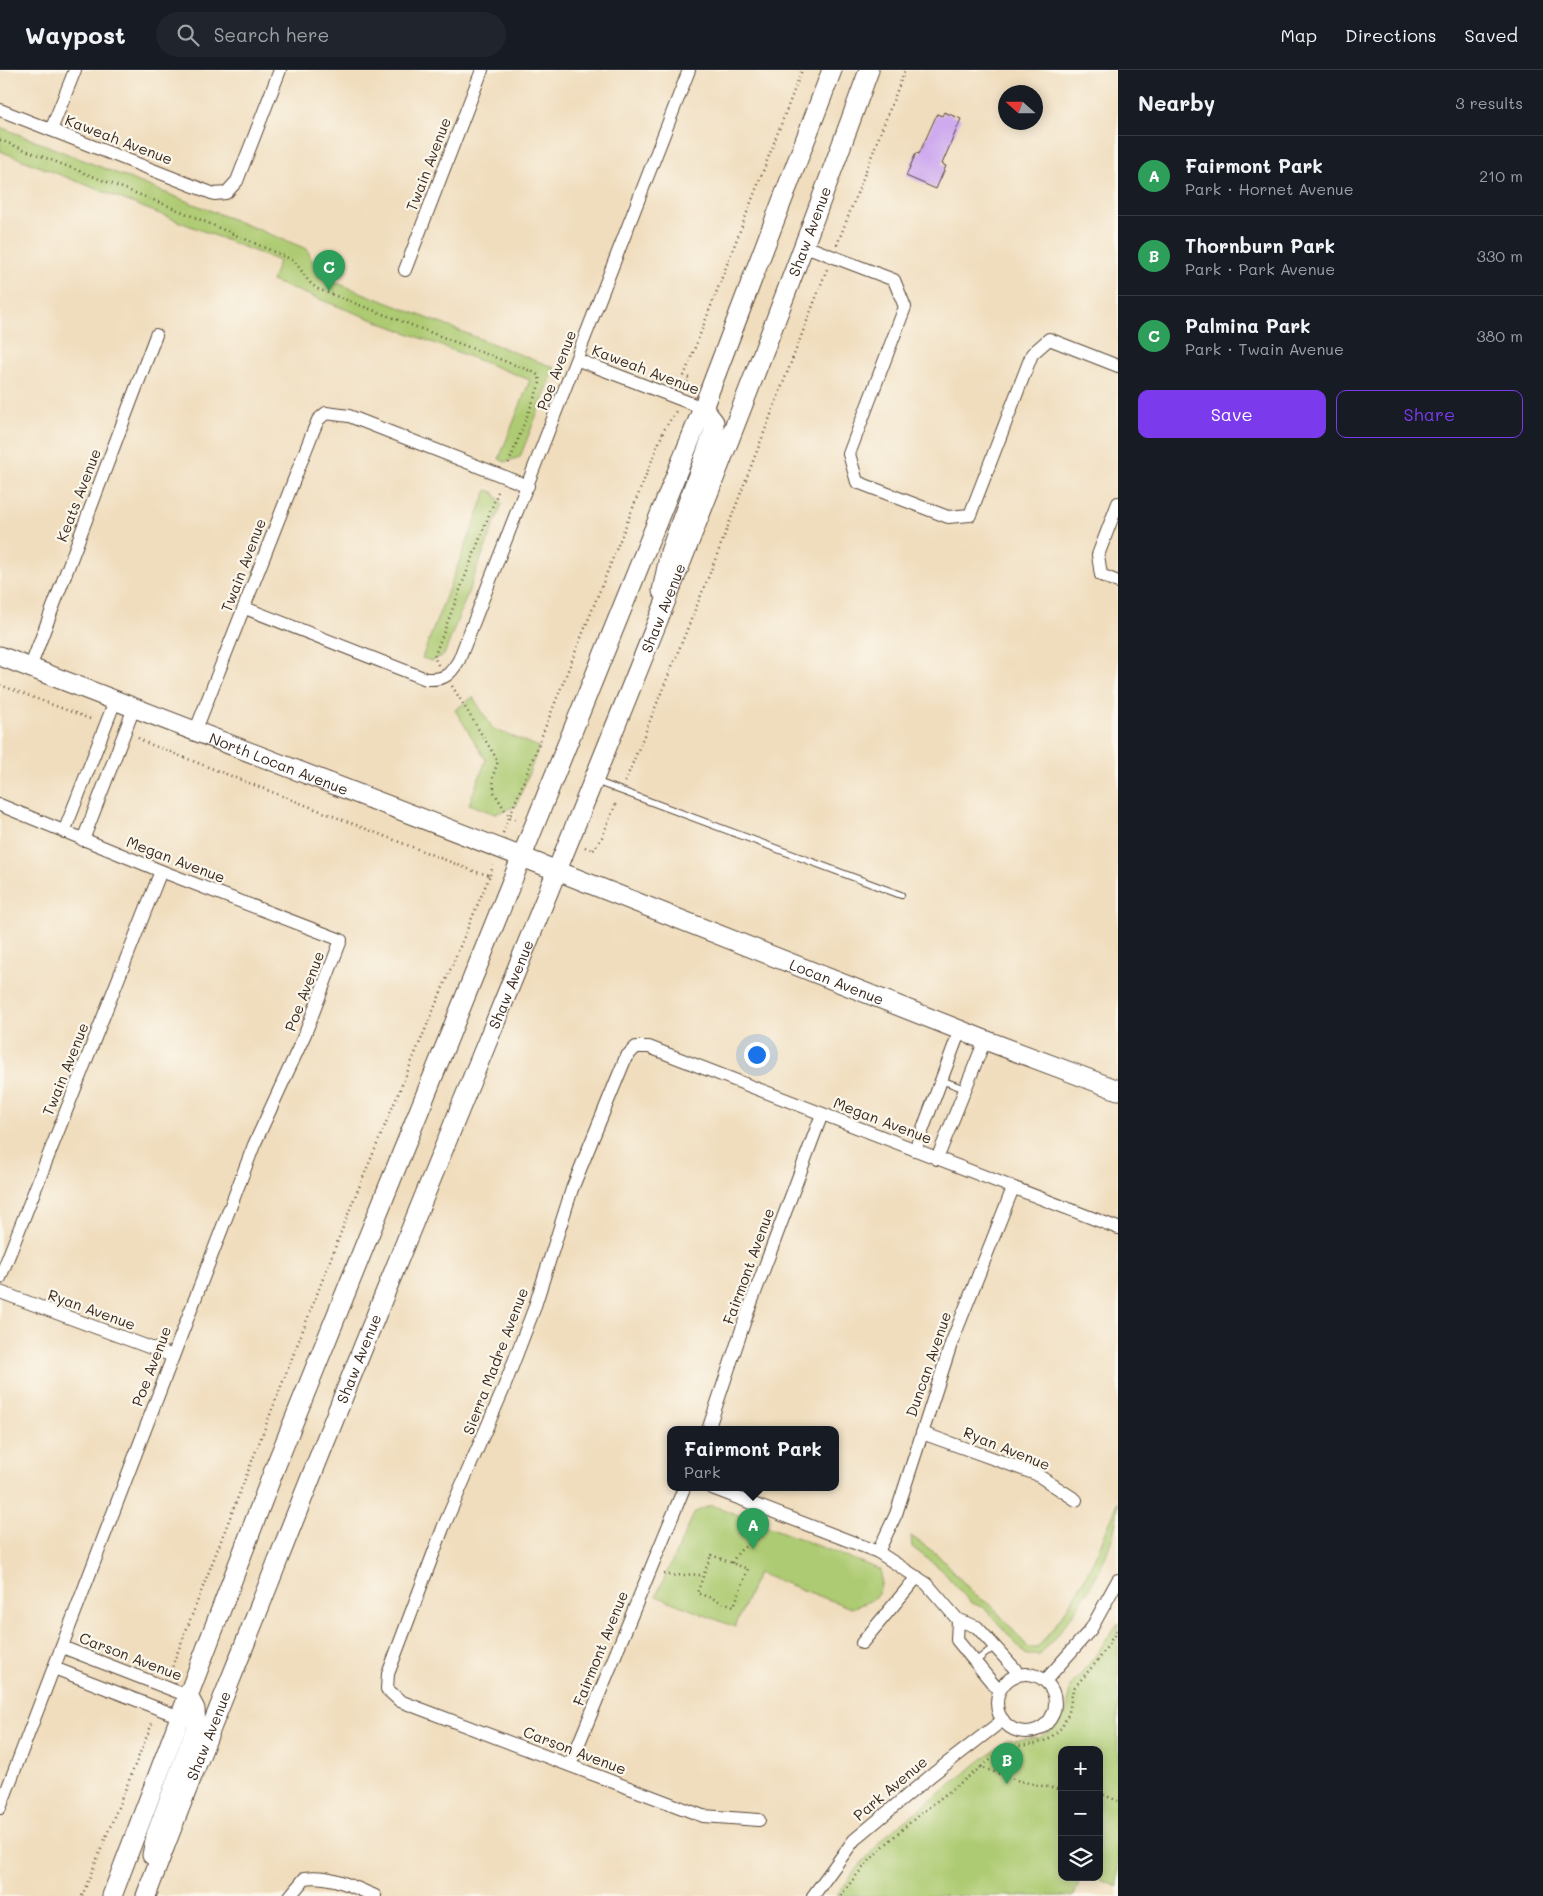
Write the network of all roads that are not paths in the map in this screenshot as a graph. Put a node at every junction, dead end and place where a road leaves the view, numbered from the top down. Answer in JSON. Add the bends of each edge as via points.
{"nodes":[{"id":1,"x":75,"y":70,"type":"edge"},
{"id":2,"x":280,"y":70,"type":"edge"},
{"id":3,"x":482,"y":70,"type":"edge"},
{"id":4,"x":689,"y":70,"type":"edge"},
{"id":5,"x":832,"y":70,"type":"edge"},
{"id":6,"x":869,"y":70,"type":"edge"},
{"id":7,"x":0,"y":110,"type":"edge"},
{"id":8,"x":51,"y":130,"type":"junction"},
{"id":9,"x":805,"y":246,"type":"junction"},
{"id":10,"x":405,"y":270,"type":"dead end"},
{"id":11,"x":156,"y":335,"type":"dead end"},
{"id":12,"x":578,"y":360,"type":"junction"},
{"id":13,"x":1118,"y":366,"type":"edge"},
{"id":14,"x":704,"y":408,"type":"junction"},
{"id":15,"x":528,"y":486,"type":"junction"},
{"id":16,"x":1118,"y":503,"type":"edge"},
{"id":17,"x":1118,"y":582,"type":"edge"},
{"id":18,"x":244,"y":608,"type":"junction"},
{"id":19,"x":659,"y":620,"type":"junction"},
{"id":20,"x":0,"y":656,"type":"edge"},
{"id":21,"x":30,"y":668,"type":"junction"},
{"id":22,"x":115,"y":701,"type":"junction"},
{"id":23,"x":134,"y":708,"type":"junction"},
{"id":24,"x":195,"y":732,"type":"junction"},
{"id":25,"x":594,"y":781,"type":"junction"},
{"id":26,"x":0,"y":805,"type":"edge"},
{"id":27,"x":64,"y":832,"type":"junction"},
{"id":28,"x":84,"y":840,"type":"junction"},
{"id":29,"x":522,"y":857,"type":"junction"},
{"id":30,"x":160,"y":871,"type":"junction"},
{"id":31,"x":557,"y":871,"type":"junction"},
{"id":32,"x":902,"y":895,"type":"dead end"},
{"id":33,"x":341,"y":940,"type":"joint"},
{"id":34,"x":960,"y":1030,"type":"junction"},
{"id":35,"x":985,"y":1040,"type":"junction"},
{"id":36,"x":636,"y":1047,"type":"joint"},
{"id":37,"x":942,"y":1080,"type":"junction"},
{"id":38,"x":965,"y":1089,"type":"junction"},
{"id":39,"x":1118,"y":1090,"type":"edge"},
{"id":40,"x":822,"y":1114,"type":"junction"},
{"id":41,"x":915,"y":1150,"type":"junction"},
{"id":42,"x":937,"y":1159,"type":"junction"},
{"id":43,"x":1013,"y":1188,"type":"junction"},
{"id":44,"x":1118,"y":1228,"type":"edge"},
{"id":45,"x":0,"y":1278,"type":"edge"},
{"id":46,"x":0,"y":1292,"type":"edge"},
{"id":47,"x":172,"y":1356,"type":"junction"},
{"id":48,"x":709,"y":1426,"type":"edge"},
{"id":49,"x":922,"y":1433,"type":"junction"},
{"id":50,"x":683,"y":1491,"type":"edge"},
{"id":51,"x":720,"y":1491,"type":"edge"},
{"id":52,"x":1076,"y":1500,"type":"dead end"},
{"id":53,"x":878,"y":1552,"type":"junction"},
{"id":54,"x":917,"y":1577,"type":"junction"},
{"id":55,"x":1118,"y":1580,"type":"edge"},
{"id":56,"x":958,"y":1620,"type":"junction"},
{"id":57,"x":862,"y":1643,"type":"dead end"},
{"id":58,"x":994,"y":1646,"type":"junction"},
{"id":59,"x":62,"y":1647,"type":"junction"},
{"id":60,"x":975,"y":1662,"type":"junction"},
{"id":61,"x":54,"y":1668,"type":"junction"},
{"id":62,"x":1016,"y":1675,"type":"junction"},
{"id":63,"x":1045,"y":1680,"type":"junction"},
{"id":64,"x":387,"y":1689,"type":"joint"},
{"id":65,"x":1000,"y":1689,"type":"junction"},
{"id":66,"x":188,"y":1696,"type":"junction"},
{"id":67,"x":180,"y":1716,"type":"junction"},
{"id":68,"x":1003,"y":1720,"type":"junction"},
{"id":69,"x":570,"y":1766,"type":"junction"},
{"id":70,"x":5,"y":1778,"type":"edge"},
{"id":71,"x":0,"y":1808,"type":"edge"},
{"id":72,"x":760,"y":1820,"type":"dead end"},
{"id":73,"x":148,"y":1892,"type":"edge"},
{"id":74,"x":112,"y":1896,"type":"edge"},
{"id":75,"x":290,"y":1896,"type":"edge"},
{"id":76,"x":375,"y":1896,"type":"edge"},
{"id":77,"x":813,"y":1896,"type":"edge"}],
"edges":[{"from":1,"to":8,"type":"street"},
{"from":2,"to":8,"type":"street","name":"Kaweah Avenue","via":[[237,181],[226,193],[214,194]]},
{"from":3,"to":10,"type":"street","name":"Twain Avenue"},
{"from":4,"to":12,"type":"street","name":"Poe Avenue"},
{"from":5,"to":14,"type":"main road"},
{"from":6,"to":9,"type":"main road","name":"Shaw Avenue"},
{"from":7,"to":8,"type":"street","name":"Kaweah Avenue"},
{"from":9,"to":13,"type":"street","via":[[894,280],[905,307],[849,454],[857,482],[948,517],[970,515],[1032,354],[1049,339]]},
{"from":9,"to":19,"type":"main road","name":"Shaw Avenue"},
{"from":11,"to":21,"type":"street","name":"Keats Avenue"},
{"from":12,"to":14,"type":"street","name":"Kaweah Avenue"},
{"from":12,"to":15,"type":"street","name":"Poe Avenue"},
{"from":14,"to":19,"type":"main road","via":[[714,422],[714,431],[670,552]]},
{"from":14,"to":29,"type":"main road"},
{"from":15,"to":18,"type":"street","name":"Poe Avenue","via":[[459,660],[446,677],[426,679]]},
{"from":15,"to":18,"type":"street","name":"Twain Avenue","via":[[349,416],[326,413],[318,420],[312,434]]},
{"from":16,"to":17,"type":"street","via":[[1098,555],[1101,575]]},
{"from":18,"to":24,"type":"street","name":"Twain Avenue"},
{"from":19,"to":25,"type":"main road","name":"Shaw Avenue"},
{"from":20,"to":21,"type":"main road","name":"North Locan Avenue"},
{"from":21,"to":22,"type":"main road","name":"North Locan Avenue"},
{"from":22,"to":23,"type":"main road","name":"North Locan Avenue"},
{"from":22,"to":27,"type":"street"},
{"from":23,"to":24,"type":"main road","name":"North Locan Avenue"},
{"from":23,"to":28,"type":"street"},
{"from":24,"to":29,"type":"main road","name":"North Locan Avenue"},
{"from":25,"to":31,"type":"main road","name":"Shaw Avenue"},
{"from":25,"to":32,"type":"lane"},
{"from":26,"to":27,"type":"street","name":"Megan Avenue"},
{"from":27,"to":28,"type":"street","name":"Megan Avenue"},
{"from":28,"to":30,"type":"street","name":"Megan Avenue"},
{"from":29,"to":31,"type":"main road","name":"North Locan Avenue"},
{"from":29,"to":66,"type":"main road","via":[[276,1464]]},
{"from":30,"to":33,"type":"street","name":"Megan Avenue"},
{"from":30,"to":45,"type":"street","name":"Twain Avenue"},
{"from":31,"to":34,"type":"main road","name":"Locan Avenue"},
{"from":31,"to":73,"type":"main road","name":"Shaw Avenue","via":[[376,1313]]},
{"from":33,"to":47,"type":"street","name":"Poe Avenue","via":[[305,1034],[254,1145]]},
{"from":34,"to":35,"type":"main road","name":"Locan Avenue"},
{"from":34,"to":37,"type":"street"},
{"from":35,"to":38,"type":"street"},
{"from":35,"to":39,"type":"main road","name":"Locan Avenue"},
{"from":36,"to":40,"type":"street","name":"Megan Avenue","via":[[649,1048]]},
{"from":36,"to":64,"type":"street","name":"Sierra Madre Avenue","via":[[626,1057],[572,1189],[534,1309],[443,1528],[388,1674]]},
{"from":37,"to":38,"type":"lane"},
{"from":37,"to":41,"type":"street"},
{"from":38,"to":42,"type":"street"},
{"from":40,"to":41,"type":"street","name":"Megan Avenue"},
{"from":40,"to":48,"type":"street","name":"Fairmont Avenue","via":[[747,1314]]},
{"from":41,"to":42,"type":"street","name":"Megan Avenue"},
{"from":42,"to":43,"type":"street","name":"Megan Avenue"},
{"from":43,"to":44,"type":"street","name":"Megan Avenue"},
{"from":43,"to":49,"type":"street","name":"Duncan Avenue","via":[[951,1344]]},
{"from":46,"to":47,"type":"street","name":"Ryan Avenue"},
{"from":47,"to":59,"type":"street","name":"Poe Avenue"},
{"from":49,"to":52,"type":"street","name":"Ryan Avenue","via":[[1036,1474]]},
{"from":49,"to":53,"type":"street","name":"Duncan Avenue","via":[[896,1514]]},
{"from":50,"to":69,"type":"street","name":"Fairmont Avenue"},
{"from":51,"to":53,"type":"street"},
{"from":53,"to":54,"type":"street"},
{"from":54,"to":56,"type":"street"},
{"from":54,"to":57,"type":"street"},
{"from":55,"to":63,"type":"street","via":[[1091,1629]]},
{"from":56,"to":58,"type":"street","via":[[977,1627]]},
{"from":56,"to":60,"type":"street","via":[[958,1640]]},
{"from":58,"to":60,"type":"lane"},
{"from":58,"to":62,"type":"street","via":[[1015,1669]]},
{"from":59,"to":61,"type":"street","name":"Poe Avenue"},
{"from":59,"to":66,"type":"street","name":"Carson Avenue"},
{"from":60,"to":65,"type":"street"},
{"from":61,"to":67,"type":"street"},
{"from":61,"to":70,"type":"street","name":"Poe Avenue"},
{"from":62,"to":63,"type":"street","via":[[1026,1674]]},
{"from":62,"to":65,"type":"street"},
{"from":63,"to":68,"type":"street","via":[[1051,1688],[1054,1707],[1046,1724],[1038,1729],[1018,1731]]},
{"from":64,"to":69,"type":"street","name":"Carson Avenue","via":[[400,1701]]},
{"from":65,"to":68,"type":"street","via":[[997,1705]]},
{"from":66,"to":67,"type":"main road"},
{"from":66,"to":73,"type":"main road","via":[[195,1709],[196,1728],[156,1835]]},
{"from":67,"to":74,"type":"main road"},
{"from":68,"to":77,"type":"street","name":"Park Avenue","via":[[854,1840]]},
{"from":69,"to":72,"type":"street","name":"Carson Avenue","via":[[703,1816]]},
{"from":70,"to":71,"type":"street","name":"Poe Avenue"},
{"from":75,"to":76,"type":"street","via":[[305,1878],[316,1876]]}]}
